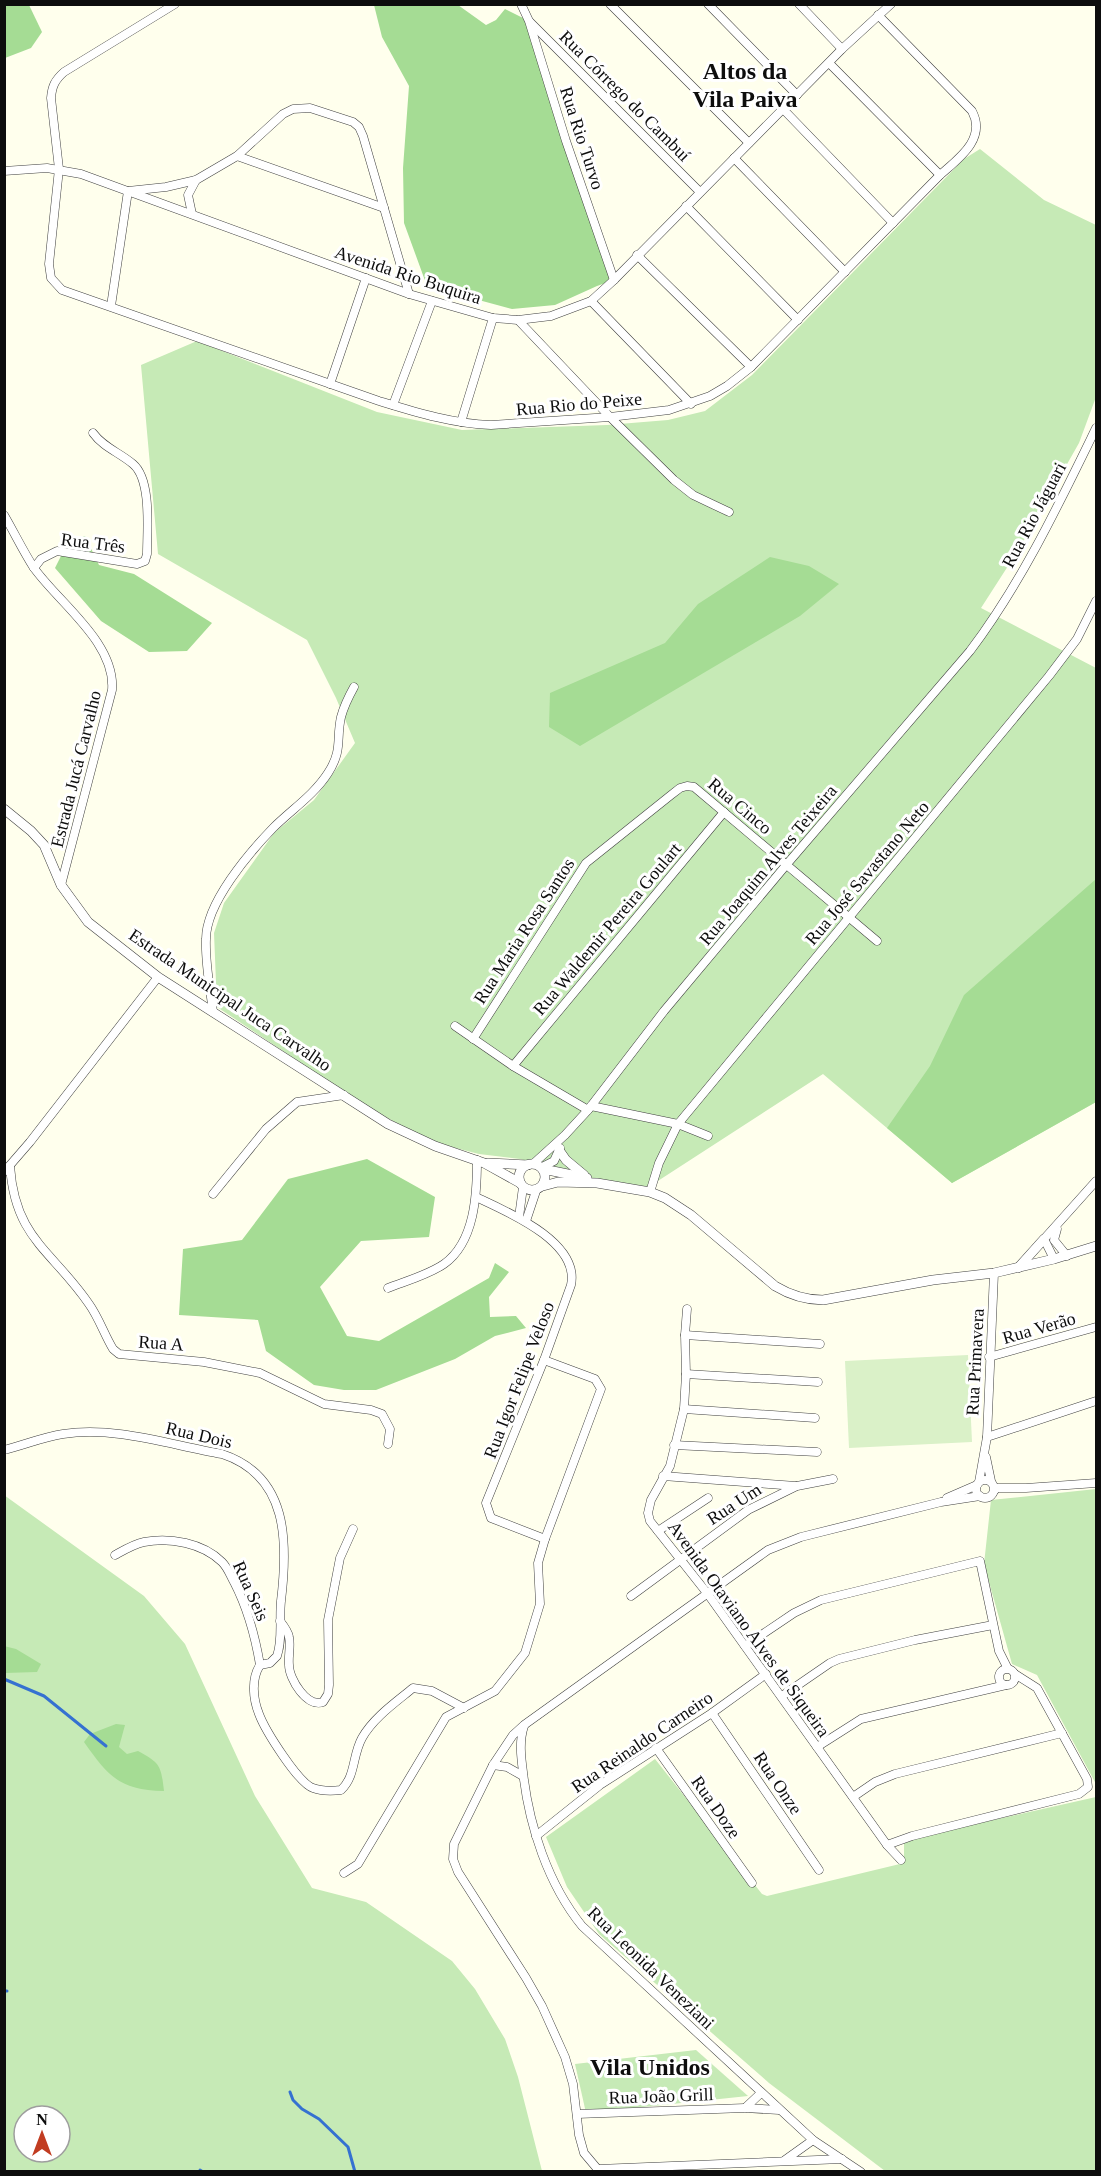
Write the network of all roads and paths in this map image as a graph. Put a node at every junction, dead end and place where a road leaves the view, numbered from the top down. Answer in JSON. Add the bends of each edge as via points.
{"nodes":[{"id":1,"x":175,"y":4,"type":"edge"},
{"id":2,"x":521,"y":4,"type":"edge"},
{"id":3,"x":610,"y":4,"type":"edge"},
{"id":4,"x":708,"y":4,"type":"edge"},
{"id":5,"x":799,"y":4,"type":"edge"},
{"id":6,"x":891,"y":4,"type":"edge"},
{"id":7,"x":878,"y":15,"type":"junction"},
{"id":8,"x":529,"y":21,"type":"junction"},
{"id":9,"x":842,"y":49,"type":"junction"},
{"id":10,"x":829,"y":63,"type":"junction"},
{"id":11,"x":797,"y":94,"type":"junction"},
{"id":12,"x":783,"y":109,"type":"junction"},
{"id":13,"x":749,"y":143,"type":"junction"},
{"id":14,"x":237,"y":156,"type":"junction"},
{"id":15,"x":734,"y":158,"type":"junction"},
{"id":16,"x":59,"y":169,"type":"junction"},
{"id":17,"x":4,"y":171,"type":"edge"},
{"id":18,"x":940,"y":175,"type":"junction"},
{"id":19,"x":196,"y":180,"type":"junction"},
{"id":20,"x":128,"y":191,"type":"junction"},
{"id":21,"x":700,"y":192,"type":"junction"},
{"id":22,"x":686,"y":206,"type":"junction"},
{"id":23,"x":384,"y":208,"type":"junction"},
{"id":24,"x":192,"y":214,"type":"junction"},
{"id":25,"x":893,"y":223,"type":"junction"},
{"id":26,"x":637,"y":255,"type":"junction"},
{"id":27,"x":845,"y":272,"type":"junction"},
{"id":28,"x":366,"y":278,"type":"junction"},
{"id":29,"x":614,"y":280,"type":"junction"},
{"id":30,"x":409,"y":294,"type":"junction"},
{"id":31,"x":432,"y":301,"type":"junction"},
{"id":32,"x":591,"y":301,"type":"junction"},
{"id":33,"x":111,"y":306,"type":"junction"},
{"id":34,"x":493,"y":318,"type":"junction"},
{"id":35,"x":518,"y":320,"type":"junction"},
{"id":36,"x":798,"y":320,"type":"junction"},
{"id":37,"x":751,"y":367,"type":"junction"},
{"id":38,"x":330,"y":384,"type":"junction"},
{"id":39,"x":691,"y":404,"type":"junction"},
{"id":40,"x":393,"y":405,"type":"junction"},
{"id":41,"x":610,"y":417,"type":"junction"},
{"id":42,"x":461,"y":422,"type":"junction"},
{"id":43,"x":1096,"y":428,"type":"edge"},
{"id":44,"x":93,"y":432,"type":"dead end"},
{"id":45,"x":729,"y":512,"type":"dead end"},
{"id":46,"x":4,"y":515,"type":"edge"},
{"id":47,"x":34,"y":568,"type":"junction"},
{"id":48,"x":1096,"y":601,"type":"edge"},
{"id":49,"x":996,"y":615,"type":"joint"},
{"id":50,"x":354,"y":687,"type":"dead end"},
{"id":51,"x":694,"y":787,"type":"joint"},
{"id":52,"x":4,"y":809,"type":"edge"},
{"id":53,"x":724,"y":812,"type":"junction"},
{"id":54,"x":787,"y":864,"type":"junction"},
{"id":55,"x":61,"y":885,"type":"junction"},
{"id":56,"x":850,"y":918,"type":"junction"},
{"id":57,"x":877,"y":941,"type":"dead end"},
{"id":58,"x":158,"y":977,"type":"junction"},
{"id":59,"x":213,"y":1012,"type":"junction"},
{"id":60,"x":455,"y":1026,"type":"dead end"},
{"id":61,"x":473,"y":1039,"type":"junction"},
{"id":62,"x":513,"y":1066,"type":"junction"},
{"id":63,"x":344,"y":1095,"type":"junction"},
{"id":64,"x":589,"y":1108,"type":"junction"},
{"id":65,"x":678,"y":1124,"type":"junction"},
{"id":66,"x":565,"y":1135,"type":"junction"},
{"id":67,"x":708,"y":1136,"type":"dead end"},
{"id":68,"x":559,"y":1150,"type":"junction"},
{"id":69,"x":481,"y":1162,"type":"junction"},
{"id":70,"x":536,"y":1166,"type":"junction"},
{"id":71,"x":7,"y":1169,"type":"edge"},
{"id":72,"x":588,"y":1179,"type":"junction"},
{"id":73,"x":1096,"y":1181,"type":"edge"},
{"id":74,"x":597,"y":1183,"type":"junction"},
{"id":75,"x":521,"y":1185,"type":"junction"},
{"id":76,"x":539,"y":1188,"type":"junction"},
{"id":77,"x":650,"y":1192,"type":"junction"},
{"id":78,"x":213,"y":1194,"type":"dead end"},
{"id":79,"x":477,"y":1197,"type":"junction"},
{"id":80,"x":523,"y":1219,"type":"junction"},
{"id":81,"x":1061,"y":1222,"type":"junction"},
{"id":82,"x":1044,"y":1239,"type":"junction"},
{"id":83,"x":1096,"y":1246,"type":"edge"},
{"id":84,"x":1067,"y":1256,"type":"junction"},
{"id":85,"x":1054,"y":1259,"type":"junction"},
{"id":86,"x":1018,"y":1269,"type":"junction"},
{"id":87,"x":994,"y":1273,"type":"junction"},
{"id":88,"x":388,"y":1288,"type":"dead end"},
{"id":89,"x":687,"y":1309,"type":"dead end"},
{"id":90,"x":1096,"y":1327,"type":"edge"},
{"id":91,"x":685,"y":1335,"type":"junction"},
{"id":92,"x":820,"y":1344,"type":"dead end"},
{"id":93,"x":989,"y":1357,"type":"junction"},
{"id":94,"x":544,"y":1360,"type":"junction"},
{"id":95,"x":686,"y":1374,"type":"junction"},
{"id":96,"x":818,"y":1383,"type":"dead end"},
{"id":97,"x":1096,"y":1401,"type":"edge"},
{"id":98,"x":684,"y":1409,"type":"junction"},
{"id":99,"x":815,"y":1418,"type":"dead end"},
{"id":100,"x":987,"y":1437,"type":"junction"},
{"id":101,"x":388,"y":1444,"type":"dead end"},
{"id":102,"x":674,"y":1445,"type":"junction"},
{"id":103,"x":4,"y":1450,"type":"edge"},
{"id":104,"x":817,"y":1452,"type":"dead end"},
{"id":105,"x":985,"y":1453,"type":"junction"},
{"id":106,"x":663,"y":1476,"type":"junction"},
{"id":107,"x":833,"y":1479,"type":"dead end"},
{"id":108,"x":991,"y":1481,"type":"junction"},
{"id":109,"x":1096,"y":1483,"type":"edge"},
{"id":110,"x":978,"y":1484,"type":"junction"},
{"id":111,"x":797,"y":1486,"type":"junction"},
{"id":112,"x":995,"y":1490,"type":"junction"},
{"id":113,"x":980,"y":1496,"type":"junction"},
{"id":114,"x":708,"y":1498,"type":"dead end"},
{"id":115,"x":941,"y":1502,"type":"junction"},
{"id":116,"x":353,"y":1529,"type":"dead end"},
{"id":117,"x":658,"y":1531,"type":"junction"},
{"id":118,"x":544,"y":1539,"type":"junction"},
{"id":119,"x":115,"y":1555,"type":"dead end"},
{"id":120,"x":681,"y":1560,"type":"junction"},
{"id":121,"x":707,"y":1593,"type":"junction"},
{"id":122,"x":631,"y":1596,"type":"dead end"},
{"id":123,"x":280,"y":1621,"type":"junction"},
{"id":124,"x":993,"y":1625,"type":"junction"},
{"id":125,"x":745,"y":1646,"type":"junction"},
{"id":126,"x":260,"y":1665,"type":"junction"},
{"id":127,"x":766,"y":1674,"type":"junction"},
{"id":128,"x":1007,"y":1676,"type":"junction"},
{"id":129,"x":782,"y":1696,"type":"junction"},
{"id":130,"x":464,"y":1708,"type":"junction"},
{"id":131,"x":712,"y":1713,"type":"junction"},
{"id":132,"x":524,"y":1725,"type":"junction"},
{"id":133,"x":1062,"y":1733,"type":"junction"},
{"id":134,"x":817,"y":1747,"type":"junction"},
{"id":135,"x":656,"y":1748,"type":"junction"},
{"id":136,"x":493,"y":1766,"type":"junction"},
{"id":137,"x":524,"y":1776,"type":"junction"},
{"id":138,"x":853,"y":1797,"type":"junction"},
{"id":139,"x":536,"y":1836,"type":"junction"},
{"id":140,"x":887,"y":1845,"type":"junction"},
{"id":141,"x":901,"y":1860,"type":"dead end"},
{"id":142,"x":819,"y":1870,"type":"dead end"},
{"id":143,"x":344,"y":1873,"type":"dead end"},
{"id":144,"x":752,"y":1883,"type":"dead end"},
{"id":145,"x":761,"y":2093,"type":"junction"},
{"id":146,"x":745,"y":2108,"type":"junction"},
{"id":147,"x":779,"y":2110,"type":"junction"},
{"id":148,"x":577,"y":2114,"type":"junction"},
{"id":149,"x":813,"y":2140,"type":"junction"},
{"id":150,"x":842,"y":2159,"type":"junction"},
{"id":151,"x":784,"y":2161,"type":"junction"},
{"id":152,"x":599,"y":2170,"type":"edge"},
{"id":153,"x":623,"y":2170,"type":"edge"},
{"id":154,"x":861,"y":2172,"type":"edge"}],
"edges":[{"from":1,"to":16,"type":"street","name":"Rua Rio do Peixe","via":[[56,79],[51,98]]},
{"from":2,"to":8,"type":"street","name":"Rua Rio Turvo"},
{"from":3,"to":13,"type":"street"},
{"from":4,"to":11,"type":"street"},
{"from":5,"to":9,"type":"street"},
{"from":6,"to":7,"type":"street","name":"Avenida Rio Buquira"},
{"from":7,"to":9,"type":"street","name":"Avenida Rio Buquira"},
{"from":7,"to":18,"type":"street","name":"Rua Rio do Peixe","via":[[975,116],[972,144]]},
{"from":8,"to":21,"type":"street","name":"Rua Córrego do Cambuí"},
{"from":8,"to":29,"type":"street","name":"Rua Rio Turvo"},
{"from":9,"to":10,"type":"street","name":"Avenida Rio Buquira"},
{"from":10,"to":11,"type":"street","name":"Avenida Rio Buquira"},
{"from":10,"to":18,"type":"street"},
{"from":11,"to":12,"type":"street","name":"Avenida Rio Buquira"},
{"from":12,"to":13,"type":"street","name":"Avenida Rio Buquira"},
{"from":12,"to":25,"type":"street"},
{"from":13,"to":15,"type":"street","name":"Avenida Rio Buquira"},
{"from":14,"to":19,"type":"street"},
{"from":14,"to":23,"type":"street"},
{"from":14,"to":23,"type":"street","via":[[293,109],[310,108],[353,122],[363,136]]},
{"from":15,"to":21,"type":"street","name":"Avenida Rio Buquira"},
{"from":15,"to":27,"type":"street"},
{"from":16,"to":17,"type":"street","name":"Avenida Rio Buquira"},
{"from":16,"to":20,"type":"street","name":"Avenida Rio Buquira"},
{"from":16,"to":33,"type":"street","name":"Rua Rio do Peixe","via":[[49,264],[51,278],[62,290]]},
{"from":18,"to":25,"type":"street","name":"Rua Rio do Peixe"},
{"from":19,"to":20,"type":"street"},
{"from":19,"to":24,"type":"street","via":[[188,195]]},
{"from":20,"to":24,"type":"street","name":"Avenida Rio Buquira"},
{"from":20,"to":33,"type":"street"},
{"from":21,"to":22,"type":"street","name":"Avenida Rio Buquira"},
{"from":22,"to":26,"type":"street","name":"Avenida Rio Buquira"},
{"from":22,"to":36,"type":"street"},
{"from":23,"to":30,"type":"street"},
{"from":24,"to":28,"type":"street","name":"Avenida Rio Buquira"},
{"from":25,"to":27,"type":"street","name":"Rua Rio do Peixe"},
{"from":26,"to":29,"type":"street","name":"Avenida Rio Buquira"},
{"from":26,"to":37,"type":"street"},
{"from":27,"to":36,"type":"street","name":"Rua Rio do Peixe"},
{"from":28,"to":30,"type":"street","name":"Avenida Rio Buquira"},
{"from":28,"to":38,"type":"street"},
{"from":29,"to":32,"type":"street","name":"Avenida Rio Buquira"},
{"from":30,"to":31,"type":"street","name":"Avenida Rio Buquira"},
{"from":31,"to":34,"type":"street","name":"Avenida Rio Buquira"},
{"from":31,"to":40,"type":"street"},
{"from":32,"to":35,"type":"street","name":"Avenida Rio Buquira","via":[[551,316]]},
{"from":32,"to":39,"type":"street"},
{"from":33,"to":38,"type":"street","name":"Rua Rio do Peixe"},
{"from":34,"to":35,"type":"street","name":"Avenida Rio Buquira"},
{"from":34,"to":42,"type":"street"},
{"from":35,"to":41,"type":"street"},
{"from":36,"to":37,"type":"street","name":"Rua Rio do Peixe"},
{"from":37,"to":39,"type":"street","name":"Rua Rio do Peixe","via":[[726,386]]},
{"from":38,"to":40,"type":"street","name":"Rua Rio do Peixe"},
{"from":39,"to":41,"type":"street","name":"Rua Rio do Peixe"},
{"from":40,"to":42,"type":"street","name":"Rua Rio do Peixe"},
{"from":41,"to":42,"type":"street","name":"Rua Rio do Peixe","via":[[508,425]]},
{"from":41,"to":45,"type":"street","via":[[686,490]]},
{"from":43,"to":49,"type":"street","name":"Rua Rio Jáguari","via":[[1033,554]]},
{"from":44,"to":47,"type":"street","name":"Rua Três","via":[[100,443],[133,464],[143,479],[145,561],[137,564],[57,551],[41,559]]},
{"from":46,"to":47,"type":"street","name":"Estrada Jucá Carvalho"},
{"from":47,"to":55,"type":"street","name":"Estrada Jucá Carvalho","via":[[86,628],[107,660],[113,679]]},
{"from":48,"to":56,"type":"street","name":"Rua José Savastano Neto","via":[[1077,639],[1027,704]]},
{"from":49,"to":54,"type":"street","name":"Rua Joaquim Alves Teixeira","via":[[970,651]]},
{"from":50,"to":59,"type":"street","via":[[341,716],[339,750],[328,774],[261,842],[219,896],[209,918],[207,964]]},
{"from":51,"to":53,"type":"street","name":"Rua Cinco"},
{"from":51,"to":61,"type":"street","name":"Rua Maria Rosa Santos","via":[[680,788],[586,863]]},
{"from":52,"to":55,"type":"street","name":"Estrada Municipal Juca Carvalho","via":[[44,845]]},
{"from":53,"to":54,"type":"street","name":"Rua Cinco"},
{"from":53,"to":62,"type":"street","name":"Rua Waldemir Pereira Goulart"},
{"from":54,"to":56,"type":"street","name":"Rua Cinco"},
{"from":54,"to":64,"type":"street","name":"Rua Joaquim Alves Teixeira"},
{"from":55,"to":58,"type":"street","name":"Estrada Municipal Juca Carvalho","via":[[88,922]]},
{"from":56,"to":57,"type":"street","name":"Rua Cinco"},
{"from":56,"to":65,"type":"street","name":"Rua José Savastano Neto"},
{"from":58,"to":59,"type":"street","name":"Estrada Municipal Juca Carvalho"},
{"from":58,"to":71,"type":"street"},
{"from":59,"to":63,"type":"street","name":"Estrada Municipal Juca Carvalho"},
{"from":60,"to":61,"type":"street"},
{"from":61,"to":62,"type":"street"},
{"from":62,"to":64,"type":"street"},
{"from":63,"to":69,"type":"street","name":"Estrada Municipal Juca Carvalho","via":[[388,1124]]},
{"from":63,"to":78,"type":"street","via":[[297,1102],[266,1130]]},
{"from":64,"to":65,"type":"street"},
{"from":64,"to":66,"type":"street","name":"Rua Joaquim Alves Teixeira"},
{"from":65,"to":67,"type":"street"},
{"from":65,"to":77,"type":"street","name":"Rua José Savastano Neto"},
{"from":66,"to":68,"type":"street"},
{"from":66,"to":70,"type":"street"},
{"from":68,"to":70,"type":"street","via":[[554,1161]]},
{"from":68,"to":72,"type":"street"},
{"from":69,"to":70,"type":"street"},
{"from":69,"to":75,"type":"street"},
{"from":69,"to":79,"type":"street"},
{"from":70,"to":72,"type":"street"},
{"from":70,"to":75,"type":"street","via":[[521,1170]]},
{"from":70,"to":76,"type":"street","via":[[546,1178]]},
{"from":71,"to":101,"type":"street","name":"Rua A","via":[[21,1219],[88,1303],[119,1354],[249,1370],[324,1404],[371,1410],[382,1414],[390,1429]]},
{"from":72,"to":74,"type":"street"},
{"from":73,"to":81,"type":"street"},
{"from":74,"to":76,"type":"street","via":[[558,1182]]},
{"from":74,"to":77,"type":"street"},
{"from":75,"to":76,"type":"street","via":[[529,1191]]},
{"from":75,"to":80,"type":"street"},
{"from":76,"to":80,"type":"street"},
{"from":77,"to":87,"type":"street","via":[[677,1204],[775,1286],[808,1299],[823,1300]]},
{"from":79,"to":80,"type":"street","name":"Rua Igor Felipe Veloso"},
{"from":79,"to":88,"type":"street","via":[[469,1227],[451,1258],[437,1268]]},
{"from":80,"to":94,"type":"street","name":"Rua Igor Felipe Veloso","via":[[561,1251],[573,1272]]},
{"from":81,"to":82,"type":"street"},
{"from":81,"to":84,"type":"street","via":[[1054,1240]]},
{"from":82,"to":85,"type":"street"},
{"from":82,"to":86,"type":"street"},
{"from":83,"to":84,"type":"street"},
{"from":84,"to":85,"type":"street"},
{"from":85,"to":86,"type":"street"},
{"from":86,"to":87,"type":"street"},
{"from":87,"to":93,"type":"street","name":"Rua Primavera"},
{"from":89,"to":91,"type":"street","name":"Avenida Otaviano Alves de Siqueira"},
{"from":90,"to":93,"type":"street","name":"Rua Verão"},
{"from":91,"to":92,"type":"street"},
{"from":91,"to":95,"type":"street","name":"Avenida Otaviano Alves de Siqueira"},
{"from":93,"to":100,"type":"street","name":"Rua Primavera"},
{"from":94,"to":118,"type":"street","via":[[595,1379],[601,1389]]},
{"from":94,"to":118,"type":"street","name":"Rua Igor Felipe Veloso","via":[[486,1503],[491,1518]]},
{"from":95,"to":96,"type":"street"},
{"from":95,"to":98,"type":"street","name":"Avenida Otaviano Alves de Siqueira"},
{"from":97,"to":100,"type":"street"},
{"from":98,"to":99,"type":"street"},
{"from":98,"to":102,"type":"street","name":"Avenida Otaviano Alves de Siqueira"},
{"from":100,"to":105,"type":"street","name":"Rua Primavera"},
{"from":102,"to":104,"type":"street"},
{"from":102,"to":106,"type":"street","name":"Avenida Otaviano Alves de Siqueira","via":[[670,1466]]},
{"from":103,"to":123,"type":"street","name":"Rua Dois","via":[[64,1434],[104,1432],[222,1454],[246,1464],[269,1488],[281,1516],[285,1564]]},
{"from":105,"to":108,"type":"street","name":"Rua Primavera"},
{"from":105,"to":110,"type":"street","name":"Rua Primavera"},
{"from":106,"to":111,"type":"street"},
{"from":106,"to":117,"type":"street","name":"Avenida Otaviano Alves de Siqueira","via":[[648,1513]]},
{"from":107,"to":111,"type":"street","name":"Rua Um"},
{"from":108,"to":110,"type":"street","via":[[984,1479]]},
{"from":108,"to":112,"type":"street"},
{"from":109,"to":112,"type":"street"},
{"from":110,"to":113,"type":"street","via":[[976,1491]]},
{"from":110,"to":115,"type":"street"},
{"from":111,"to":120,"type":"street","name":"Rua Um","via":[[748,1510]]},
{"from":112,"to":113,"type":"street","via":[[989,1497]]},
{"from":113,"to":115,"type":"street"},
{"from":114,"to":117,"type":"street"},
{"from":115,"to":121,"type":"street","via":[[801,1536],[768,1550]]},
{"from":116,"to":123,"type":"street","via":[[335,1574],[328,1620],[329,1685],[323,1702],[315,1704],[309,1700],[297,1684],[289,1666],[289,1636]]},
{"from":117,"to":120,"type":"street","name":"Avenida Otaviano Alves de Siqueira"},
{"from":118,"to":130,"type":"street","via":[[538,1563],[540,1604],[525,1653],[495,1691]]},
{"from":119,"to":126,"type":"street","name":"Rua Seis","via":[[142,1542],[167,1541],[200,1548],[221,1561],[251,1620]]},
{"from":120,"to":121,"type":"street","name":"Avenida Otaviano Alves de Siqueira"},
{"from":120,"to":122,"type":"street","name":"Rua Um"},
{"from":121,"to":125,"type":"street","name":"Avenida Otaviano Alves de Siqueira"},
{"from":121,"to":132,"type":"street"},
{"from":123,"to":126,"type":"street","name":"Rua Dois","via":[[277,1656]]},
{"from":124,"to":125,"type":"street","via":[[980,1562],[821,1600]]},
{"from":124,"to":128,"type":"street"},
{"from":124,"to":129,"type":"street","via":[[838,1659]]},
{"from":125,"to":127,"type":"street","name":"Avenida Otaviano Alves de Siqueira"},
{"from":126,"to":130,"type":"street","via":[[254,1683],[259,1715],[296,1774],[314,1788],[341,1790],[348,1784],[363,1736],[413,1688],[432,1691]]},
{"from":127,"to":129,"type":"street","name":"Avenida Otaviano Alves de Siqueira"},
{"from":127,"to":131,"type":"street","name":"Rua Reinaldo Carneiro"},
{"from":128,"to":133,"type":"street","via":[[1037,1688]]},
{"from":128,"to":134,"type":"street","via":[[979,1690],[861,1719]]},
{"from":129,"to":134,"type":"street","name":"Avenida Otaviano Alves de Siqueira"},
{"from":130,"to":143,"type":"street","via":[[446,1717],[358,1864]]},
{"from":131,"to":135,"type":"street","name":"Rua Reinaldo Carneiro"},
{"from":131,"to":142,"type":"street","name":"Rua Onze"},
{"from":132,"to":136,"type":"street","via":[[506,1743]]},
{"from":132,"to":137,"type":"street","name":"Rua Leonida Veneziani"},
{"from":133,"to":138,"type":"street","via":[[895,1774]]},
{"from":133,"to":140,"type":"street","via":[[1088,1783],[1079,1794]]},
{"from":134,"to":138,"type":"street","name":"Avenida Otaviano Alves de Siqueira"},
{"from":135,"to":139,"type":"street","name":"Rua Reinaldo Carneiro","via":[[600,1785]]},
{"from":135,"to":144,"type":"street","name":"Rua Doze"},
{"from":136,"to":137,"type":"street","via":[[507,1767]]},
{"from":136,"to":148,"type":"street","via":[[454,1844],[453,1859],[542,2006],[565,2057]]},
{"from":137,"to":139,"type":"street","name":"Rua Leonida Veneziani"},
{"from":138,"to":140,"type":"street","name":"Avenida Otaviano Alves de Siqueira"},
{"from":139,"to":145,"type":"street","name":"Rua Leonida Veneziani","via":[[552,1878],[582,1926]]},
{"from":140,"to":141,"type":"street","name":"Avenida Otaviano Alves de Siqueira"},
{"from":145,"to":146,"type":"street"},
{"from":145,"to":147,"type":"street","name":"Rua Leonida Veneziani"},
{"from":146,"to":147,"type":"street","name":"Rua João Grill"},
{"from":146,"to":148,"type":"street","name":"Rua João Grill"},
{"from":147,"to":149,"type":"street","name":"Rua Leonida Veneziani"},
{"from":148,"to":152,"type":"street","via":[[584,2153]]},
{"from":149,"to":150,"type":"street","name":"Rua Leonida Veneziani"},
{"from":149,"to":151,"type":"street"},
{"from":150,"to":151,"type":"street"},
{"from":150,"to":154,"type":"street","name":"Rua Leonida Veneziani"},
{"from":151,"to":153,"type":"street"},
{"from":152,"to":153,"type":"street"}]}
